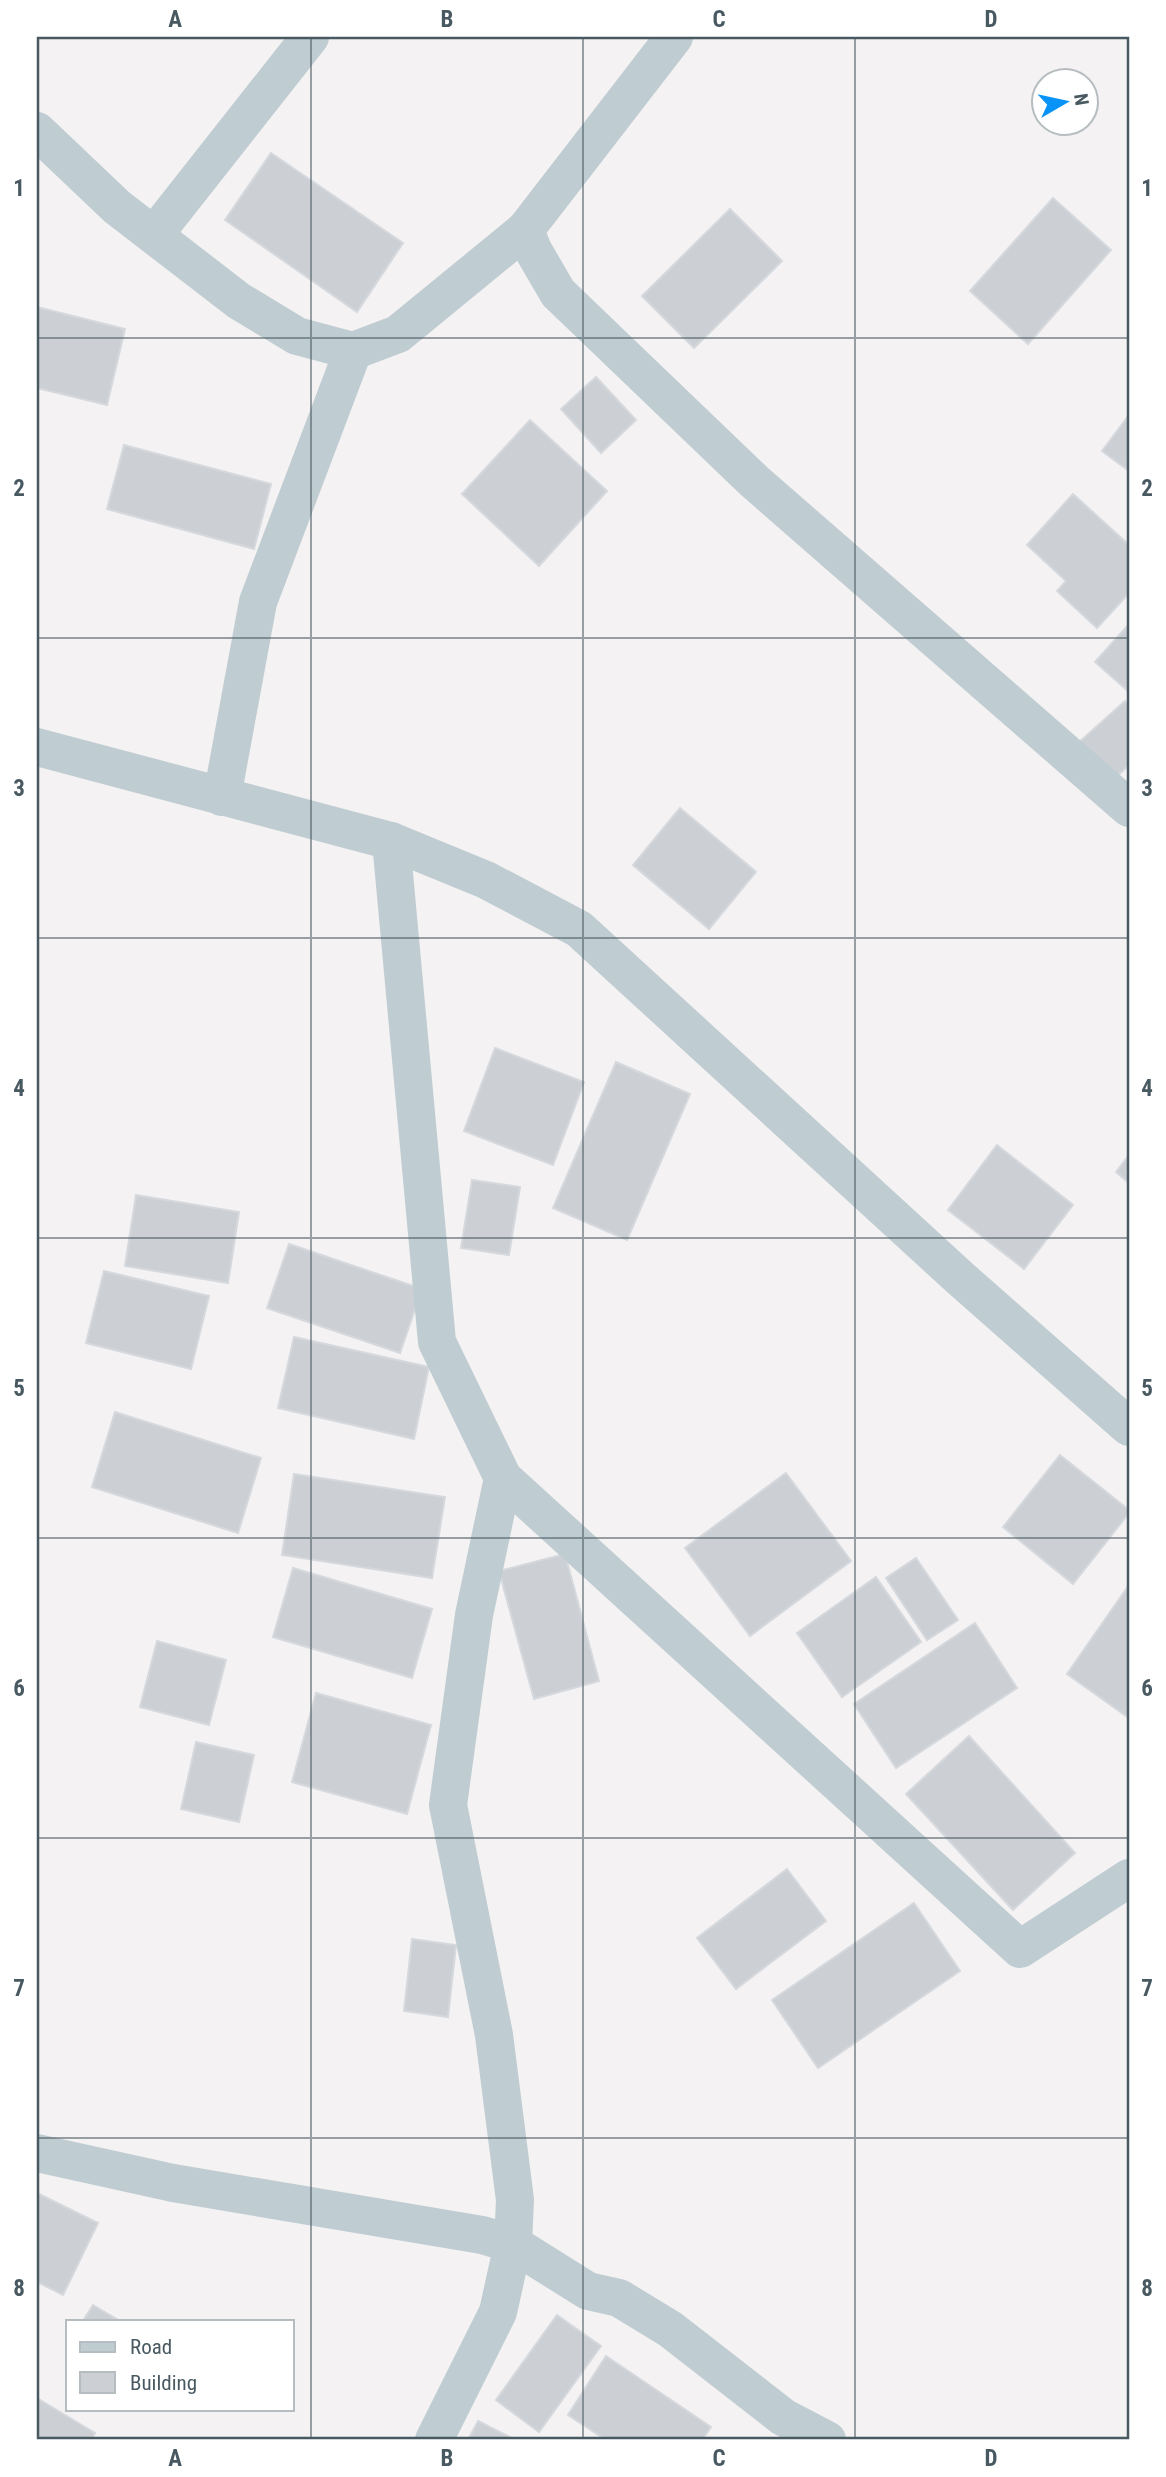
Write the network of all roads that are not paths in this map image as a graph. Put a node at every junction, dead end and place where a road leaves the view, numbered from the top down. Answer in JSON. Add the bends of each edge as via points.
{"nodes":[{"id":1,"x":310,"y":37,"type":"edge"},
{"id":2,"x":674,"y":37,"type":"edge"},
{"id":3,"x":37,"y":131,"type":"edge"},
{"id":4,"x":525,"y":230,"type":"junction"},
{"id":5,"x":154,"y":235,"type":"junction"},
{"id":6,"x":353,"y":351,"type":"junction"},
{"id":7,"x":37,"y":747,"type":"edge"},
{"id":8,"x":222,"y":796,"type":"junction"},
{"id":9,"x":1129,"y":808,"type":"edge"},
{"id":10,"x":391,"y":841,"type":"junction"},
{"id":11,"x":1129,"y":1427,"type":"edge"},
{"id":12,"x":503,"y":1478,"type":"junction"},
{"id":13,"x":1129,"y":1878,"type":"edge"},
{"id":14,"x":37,"y":2153,"type":"edge"},
{"id":15,"x":513,"y":2244,"type":"junction"},
{"id":16,"x":434,"y":2440,"type":"edge"},
{"id":17,"x":827,"y":2440,"type":"edge"}],
"edges":[{"from":1,"to":5,"type":"street"},
{"from":2,"to":4,"type":"street"},
{"from":3,"to":5,"type":"street","via":[[117,207]]},
{"from":4,"to":6,"type":"street","via":[[398,334]]},
{"from":4,"to":9,"type":"street","via":[[558,293],[745,471]]},
{"from":5,"to":6,"type":"street","via":[[239,301],[297,336]]},
{"from":6,"to":8,"type":"street","via":[[258,602]]},
{"from":7,"to":8,"type":"street"},
{"from":8,"to":10,"type":"street"},
{"from":10,"to":11,"type":"street","via":[[486,880],[579,929]]},
{"from":10,"to":12,"type":"street","via":[[437,1342]]},
{"from":12,"to":13,"type":"street","via":[[1020,1950]]},
{"from":12,"to":15,"type":"street","via":[[474,1615],[448,1805],[494,2035],[515,2200]]},
{"from":14,"to":15,"type":"street","via":[[173,2183]]},
{"from":15,"to":16,"type":"street","via":[[498,2312]]},
{"from":15,"to":17,"type":"street","via":[[588,2291],[619,2298],[670,2329],[783,2417]]}]}
